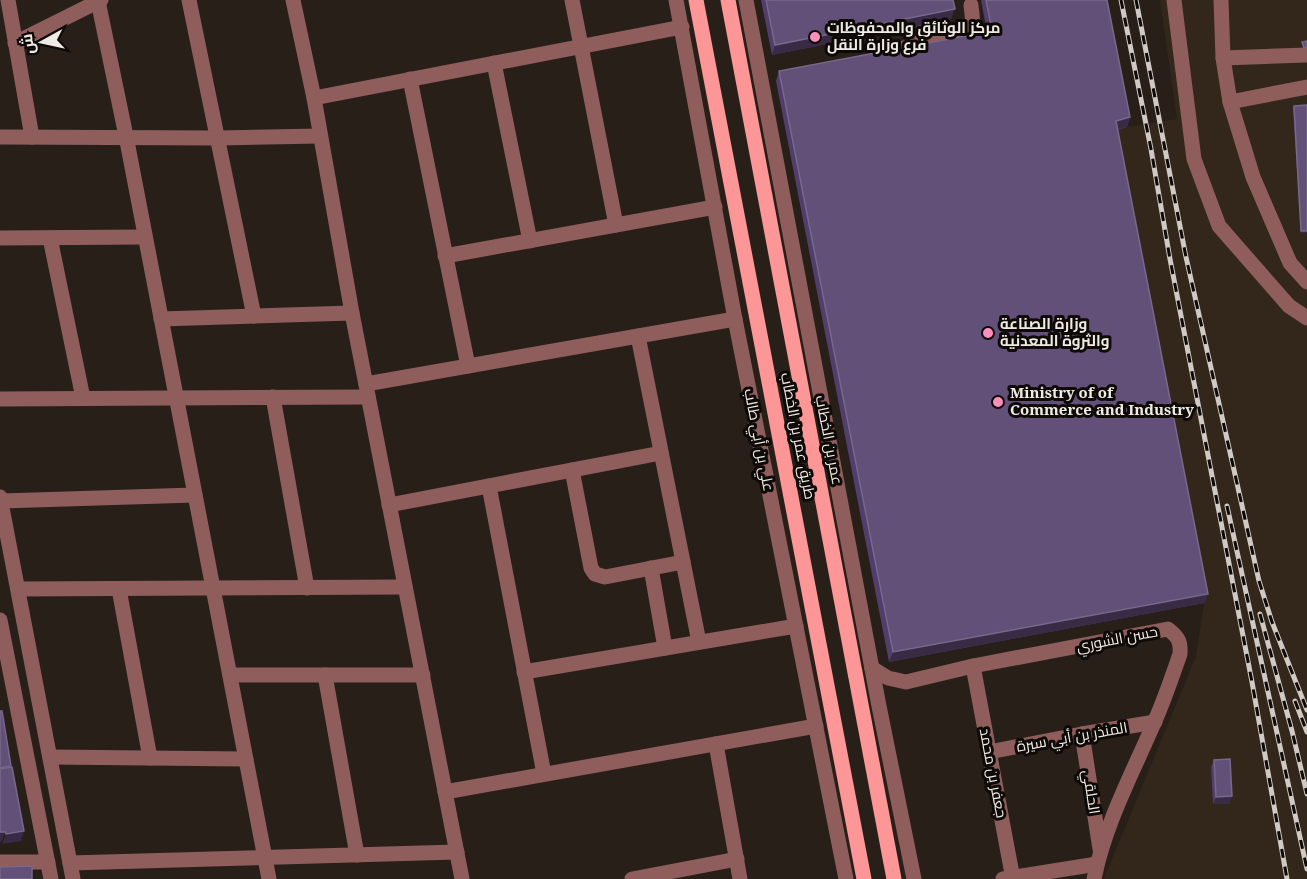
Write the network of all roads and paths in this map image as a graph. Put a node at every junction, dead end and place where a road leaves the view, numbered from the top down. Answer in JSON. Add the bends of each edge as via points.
{"nodes":[{"id":1,"x":8,"y":0,"type":"edge"},
{"id":2,"x":189,"y":0,"type":"edge"},
{"id":3,"x":293,"y":0,"type":"edge"},
{"id":4,"x":572,"y":0,"type":"edge"},
{"id":5,"x":663,"y":0,"type":"edge"},
{"id":6,"x":696,"y":0,"type":"edge"},
{"id":7,"x":728,"y":0,"type":"edge"},
{"id":8,"x":746,"y":0,"type":"edge"},
{"id":9,"x":916,"y":0,"type":"edge"},
{"id":10,"x":1174,"y":0,"type":"edge"},
{"id":11,"x":1221,"y":0,"type":"edge"},
{"id":12,"x":100,"y":1,"type":"edge"},
{"id":13,"x":677,"y":4,"type":"edge"},
{"id":14,"x":971,"y":5,"type":"dead end"},
{"id":15,"x":682,"y":27,"type":"junction"},
{"id":16,"x":15,"y":43,"type":"junction"},
{"id":17,"x":923,"y":43,"type":"junction"},
{"id":18,"x":581,"y":47,"type":"junction"},
{"id":19,"x":1307,"y":55,"type":"edge"},
{"id":20,"x":865,"y":56,"type":"edge"},
{"id":21,"x":1223,"y":58,"type":"junction"},
{"id":22,"x":494,"y":63,"type":"junction"},
{"id":23,"x":410,"y":80,"type":"junction"},
{"id":24,"x":1307,"y":87,"type":"edge"},
{"id":25,"x":694,"y":90,"type":"junction"},
{"id":26,"x":314,"y":98,"type":"junction"},
{"id":27,"x":1230,"y":102,"type":"junction"},
{"id":28,"x":718,"y":117,"type":"junction"},
{"id":29,"x":126,"y":136,"type":"junction"},
{"id":30,"x":320,"y":136,"type":"junction"},
{"id":31,"x":0,"y":137,"type":"edge"},
{"id":32,"x":32,"y":137,"type":"junction"},
{"id":33,"x":218,"y":138,"type":"junction"},
{"id":34,"x":773,"y":143,"type":"junction"},
{"id":35,"x":760,"y":168,"type":"junction"},
{"id":36,"x":715,"y":207,"type":"junction"},
{"id":37,"x":615,"y":225,"type":"junction"},
{"id":38,"x":146,"y":237,"type":"junction"},
{"id":39,"x":0,"y":238,"type":"edge"},
{"id":40,"x":50,"y":238,"type":"junction"},
{"id":41,"x":530,"y":241,"type":"junction"},
{"id":42,"x":810,"y":255,"type":"dead end"},
{"id":43,"x":445,"y":256,"type":"junction"},
{"id":44,"x":1307,"y":262,"type":"edge"},
{"id":45,"x":1290,"y":263,"type":"junction"},
{"id":46,"x":795,"y":264,"type":"junction"},
{"id":47,"x":1307,"y":282,"type":"edge"},
{"id":48,"x":352,"y":313,"type":"junction"},
{"id":49,"x":254,"y":316,"type":"junction"},
{"id":50,"x":1307,"y":318,"type":"edge"},
{"id":51,"x":161,"y":319,"type":"junction"},
{"id":52,"x":735,"y":319,"type":"junction"},
{"id":53,"x":638,"y":336,"type":"junction"},
{"id":54,"x":468,"y":366,"type":"junction"},
{"id":55,"x":367,"y":390,"type":"junction"},
{"id":56,"x":273,"y":397,"type":"junction"},
{"id":57,"x":176,"y":398,"type":"junction"},
{"id":58,"x":0,"y":399,"type":"edge"},
{"id":59,"x":83,"y":399,"type":"junction"},
{"id":60,"x":840,"y":411,"type":"dead end"},
{"id":61,"x":825,"y":416,"type":"junction"},
{"id":62,"x":848,"y":451,"type":"dead end"},
{"id":63,"x":661,"y":453,"type":"junction"},
{"id":64,"x":832,"y":455,"type":"junction"},
{"id":65,"x":572,"y":470,"type":"junction"},
{"id":66,"x":489,"y":486,"type":"junction"},
{"id":67,"x":195,"y":495,"type":"junction"},
{"id":68,"x":0,"y":499,"type":"edge"},
{"id":69,"x":389,"y":505,"type":"junction"},
{"id":70,"x":683,"y":562,"type":"junction"},
{"id":71,"x":651,"y":568,"type":"junction"},
{"id":72,"x":405,"y":587,"type":"junction"},
{"id":73,"x":212,"y":588,"type":"junction"},
{"id":74,"x":307,"y":588,"type":"junction"},
{"id":75,"x":18,"y":589,"type":"junction"},
{"id":76,"x":119,"y":589,"type":"junction"},
{"id":77,"x":878,"y":604,"type":"dead end"},
{"id":78,"x":862,"y":612,"type":"junction"},
{"id":79,"x":0,"y":620,"type":"edge"},
{"id":80,"x":796,"y":626,"type":"junction"},
{"id":81,"x":699,"y":642,"type":"junction"},
{"id":82,"x":665,"y":648,"type":"junction"},
{"id":83,"x":973,"y":666,"type":"junction"},
{"id":84,"x":872,"y":668,"type":"junction"},
{"id":85,"x":524,"y":672,"type":"junction"},
{"id":86,"x":230,"y":675,"type":"junction"},
{"id":87,"x":325,"y":675,"type":"junction"},
{"id":88,"x":423,"y":675,"type":"junction"},
{"id":89,"x":906,"y":682,"type":"junction"},
{"id":90,"x":879,"y":706,"type":"junction"},
{"id":91,"x":1155,"y":722,"type":"junction"},
{"id":92,"x":816,"y":726,"type":"junction"},
{"id":93,"x":1082,"y":734,"type":"junction"},
{"id":94,"x":716,"y":744,"type":"junction"},
{"id":95,"x":989,"y":752,"type":"junction"},
{"id":96,"x":50,"y":758,"type":"junction"},
{"id":97,"x":150,"y":758,"type":"junction"},
{"id":98,"x":246,"y":759,"type":"junction"},
{"id":99,"x":544,"y":774,"type":"junction"},
{"id":100,"x":445,"y":792,"type":"junction"},
{"id":101,"x":457,"y":852,"type":"junction"},
{"id":102,"x":357,"y":855,"type":"junction"},
{"id":103,"x":910,"y":856,"type":"junction"},
{"id":104,"x":265,"y":858,"type":"junction"},
{"id":105,"x":736,"y":859,"type":"junction"},
{"id":106,"x":0,"y":862,"type":"edge"},
{"id":107,"x":48,"y":862,"type":"junction"},
{"id":108,"x":70,"y":863,"type":"junction"},
{"id":109,"x":1097,"y":864,"type":"edge"},
{"id":110,"x":862,"y":876,"type":"edge"},
{"id":111,"x":652,"y":877,"type":"edge"},
{"id":112,"x":1010,"y":878,"type":"edge"},
{"id":113,"x":51,"y":879,"type":"edge"},
{"id":114,"x":73,"y":879,"type":"edge"},
{"id":115,"x":269,"y":879,"type":"edge"},
{"id":116,"x":462,"y":879,"type":"edge"},
{"id":117,"x":632,"y":879,"type":"edge"},
{"id":118,"x":740,"y":879,"type":"edge"},
{"id":119,"x":846,"y":879,"type":"edge"},
{"id":120,"x":894,"y":879,"type":"edge"},
{"id":121,"x":902,"y":879,"type":"edge"},
{"id":122,"x":914,"y":879,"type":"edge"}],
"edges":[{"from":1,"to":16,"type":"street"},
{"from":2,"to":33,"type":"street"},
{"from":3,"to":26,"type":"street"},
{"from":4,"to":18,"type":"street"},
{"from":5,"to":13,"type":"street"},
{"from":6,"to":28,"type":"main road","name":"طريق عمر بن الخطاب"},
{"from":7,"to":35,"type":"main road","name":"طريق عمر بن الخطاب"},
{"from":8,"to":34,"type":"street","name":"عمر بن الخطاب","via":[[766,77]]},
{"from":9,"to":17,"type":"street"},
{"from":10,"to":50,"type":"street","via":[[1194,159],[1219,226],[1289,306]]},
{"from":11,"to":21,"type":"street"},
{"from":12,"to":16,"type":"street"},
{"from":12,"to":29,"type":"street"},
{"from":13,"to":15,"type":"street","name":"علي بن أبي طالب"},
{"from":14,"to":17,"type":"street","via":[[974,24],[970,32]]},
{"from":15,"to":18,"type":"street"},
{"from":15,"to":25,"type":"street","name":"علي بن أبي طالب"},
{"from":16,"to":32,"type":"street"},
{"from":17,"to":20,"type":"street"},
{"from":18,"to":22,"type":"street"},
{"from":18,"to":37,"type":"street"},
{"from":19,"to":21,"type":"street"},
{"from":21,"to":27,"type":"street"},
{"from":22,"to":23,"type":"street"},
{"from":22,"to":41,"type":"street"},
{"from":23,"to":26,"type":"street"},
{"from":23,"to":43,"type":"street"},
{"from":24,"to":27,"type":"street"},
{"from":25,"to":28,"type":"street"},
{"from":25,"to":36,"type":"street","name":"علي بن أبي طالب"},
{"from":26,"to":30,"type":"street"},
{"from":27,"to":45,"type":"street","via":[[1253,177]]},
{"from":28,"to":110,"type":"main road","name":"طريق عمر بن الخطاب"},
{"from":29,"to":32,"type":"street"},
{"from":29,"to":33,"type":"street"},
{"from":29,"to":38,"type":"street"},
{"from":30,"to":33,"type":"street"},
{"from":30,"to":48,"type":"street"},
{"from":31,"to":32,"type":"street"},
{"from":33,"to":49,"type":"street"},
{"from":34,"to":35,"type":"street"},
{"from":34,"to":46,"type":"street","name":"عمر بن الخطاب"},
{"from":35,"to":120,"type":"main road","name":"طريق عمر بن الخطاب"},
{"from":36,"to":37,"type":"street"},
{"from":36,"to":52,"type":"street","name":"علي بن أبي طالب"},
{"from":37,"to":41,"type":"street"},
{"from":38,"to":40,"type":"street"},
{"from":38,"to":51,"type":"street"},
{"from":39,"to":40,"type":"street"},
{"from":40,"to":59,"type":"street"},
{"from":41,"to":43,"type":"street"},
{"from":42,"to":46,"type":"street"},
{"from":43,"to":54,"type":"street"},
{"from":44,"to":45,"type":"street"},
{"from":45,"to":47,"type":"street"},
{"from":46,"to":61,"type":"street","name":"عمر بن الخطاب"},
{"from":48,"to":49,"type":"street"},
{"from":48,"to":55,"type":"street"},
{"from":49,"to":51,"type":"street"},
{"from":51,"to":57,"type":"street"},
{"from":52,"to":53,"type":"street"},
{"from":52,"to":80,"type":"street","name":"علي بن أبي طالب"},
{"from":53,"to":54,"type":"street"},
{"from":53,"to":63,"type":"street"},
{"from":54,"to":55,"type":"street"},
{"from":55,"to":56,"type":"street"},
{"from":55,"to":69,"type":"street"},
{"from":56,"to":57,"type":"street"},
{"from":56,"to":74,"type":"street"},
{"from":57,"to":59,"type":"street"},
{"from":57,"to":67,"type":"street"},
{"from":58,"to":59,"type":"street"},
{"from":60,"to":61,"type":"street"},
{"from":61,"to":64,"type":"street","name":"عمر بن الخطاب"},
{"from":62,"to":64,"type":"street"},
{"from":63,"to":65,"type":"street"},
{"from":63,"to":70,"type":"street"},
{"from":64,"to":78,"type":"street","name":"عمر بن الخطاب"},
{"from":65,"to":66,"type":"street"},
{"from":65,"to":71,"type":"street","via":[[593,572],[605,577]]},
{"from":66,"to":69,"type":"street"},
{"from":66,"to":85,"type":"street"},
{"from":67,"to":68,"type":"street"},
{"from":67,"to":73,"type":"street"},
{"from":68,"to":75,"type":"street"},
{"from":69,"to":72,"type":"street"},
{"from":70,"to":71,"type":"street"},
{"from":70,"to":81,"type":"street"},
{"from":71,"to":82,"type":"street"},
{"from":72,"to":74,"type":"street"},
{"from":72,"to":88,"type":"street"},
{"from":73,"to":74,"type":"street"},
{"from":73,"to":76,"type":"street"},
{"from":73,"to":86,"type":"street"},
{"from":75,"to":76,"type":"street"},
{"from":75,"to":96,"type":"street"},
{"from":76,"to":97,"type":"street"},
{"from":77,"to":78,"type":"street"},
{"from":78,"to":84,"type":"street","name":"عمر بن الخطاب"},
{"from":79,"to":107,"type":"street"},
{"from":80,"to":81,"type":"street"},
{"from":80,"to":92,"type":"street","name":"علي بن أبي طالب"},
{"from":81,"to":82,"type":"street"},
{"from":82,"to":85,"type":"street"},
{"from":83,"to":89,"type":"street","name":"حسن الشوري"},
{"from":83,"to":91,"type":"street","name":"حسن الشوري","via":[[1168,629],[1181,644],[1180,654]]},
{"from":83,"to":95,"type":"street","name":"جعفر بن محمد"},
{"from":84,"to":89,"type":"street","via":[[888,678]]},
{"from":84,"to":90,"type":"street","name":"عمر بن الخطاب"},
{"from":85,"to":99,"type":"street"},
{"from":86,"to":87,"type":"street"},
{"from":86,"to":98,"type":"street"},
{"from":87,"to":88,"type":"street"},
{"from":87,"to":102,"type":"street"},
{"from":88,"to":100,"type":"street"},
{"from":89,"to":90,"type":"street","name":"حسن الشوري"},
{"from":90,"to":103,"type":"street","name":"عمر بن الخطاب"},
{"from":91,"to":93,"type":"street","name":"المنذر بن أبي سيرة"},
{"from":91,"to":109,"type":"street","name":"حسن الشوري","via":[[1121,797]]},
{"from":92,"to":94,"type":"street"},
{"from":92,"to":119,"type":"street","name":"علي بن أبي طالب"},
{"from":93,"to":95,"type":"street","name":"المنذر بن أبي سيرة"},
{"from":93,"to":109,"type":"street","name":"الحلقي"},
{"from":94,"to":99,"type":"street"},
{"from":94,"to":105,"type":"street"},
{"from":95,"to":112,"type":"street","name":"جعفر بن محمد"},
{"from":96,"to":97,"type":"street"},
{"from":96,"to":108,"type":"street"},
{"from":97,"to":98,"type":"street"},
{"from":98,"to":104,"type":"street"},
{"from":99,"to":100,"type":"street"},
{"from":100,"to":101,"type":"street"},
{"from":101,"to":102,"type":"street"},
{"from":101,"to":116,"type":"street"},
{"from":102,"to":104,"type":"street"},
{"from":103,"to":121,"type":"street"},
{"from":103,"to":122,"type":"street","name":"عمر بن الخطاب"},
{"from":104,"to":108,"type":"street"},
{"from":104,"to":115,"type":"street"},
{"from":105,"to":111,"type":"street"},
{"from":105,"to":118,"type":"street"},
{"from":106,"to":107,"type":"street"},
{"from":107,"to":113,"type":"street"},
{"from":108,"to":114,"type":"street"},
{"from":109,"to":112,"type":"street"},
{"from":111,"to":117,"type":"street"}]}
